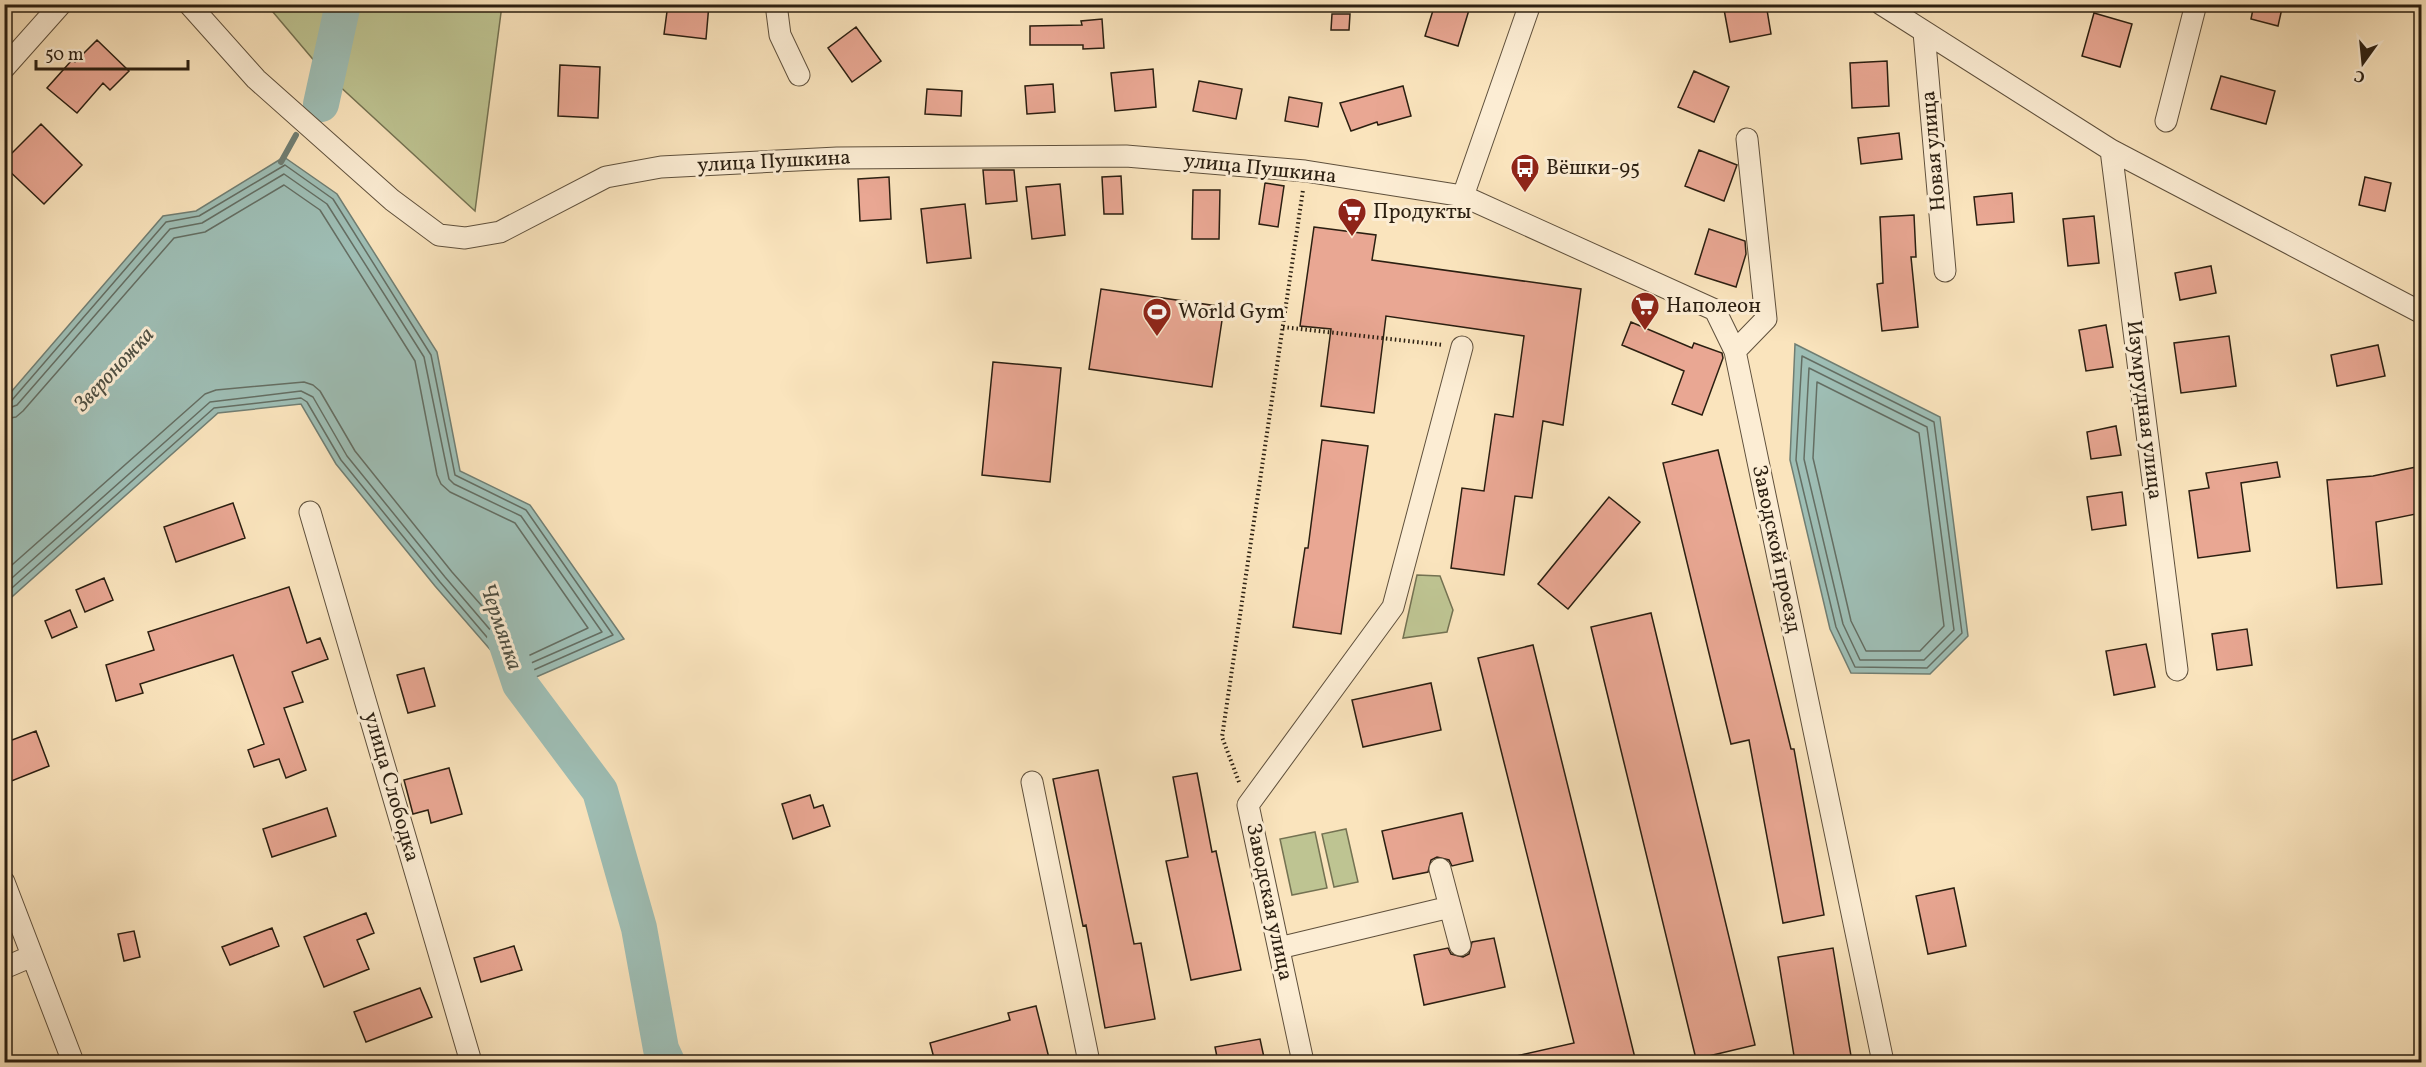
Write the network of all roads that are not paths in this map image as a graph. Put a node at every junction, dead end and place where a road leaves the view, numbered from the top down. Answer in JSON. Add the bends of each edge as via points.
{"nodes":[{"id":1,"x":61,"y":4,"type":"edge"},
{"id":2,"x":189,"y":4,"type":"edge"},
{"id":3,"x":776,"y":4,"type":"edge"},
{"id":4,"x":1530,"y":4,"type":"edge"},
{"id":5,"x":1881,"y":4,"type":"edge"},
{"id":6,"x":2196,"y":4,"type":"edge"},
{"id":7,"x":1924,"y":32,"type":"junction"},
{"id":8,"x":4,"y":68,"type":"edge"},
{"id":9,"x":799,"y":75,"type":"dead end"},
{"id":10,"x":2166,"y":121,"type":"dead end"},
{"id":11,"x":1747,"y":139,"type":"dead end"},
{"id":12,"x":2111,"y":150,"type":"junction"},
{"id":13,"x":1463,"y":196,"type":"junction"},
{"id":14,"x":1945,"y":271,"type":"dead end"},
{"id":15,"x":2421,"y":313,"type":"edge"},
{"id":16,"x":1462,"y":347,"type":"road end"},
{"id":17,"x":1734,"y":351,"type":"junction"},
{"id":18,"x":310,"y":512,"type":"dead end"},
{"id":19,"x":2176,"y":670,"type":"dead end"},
{"id":20,"x":1032,"y":782,"type":"dead end"},
{"id":21,"x":1440,"y":869,"type":"dead end"},
{"id":22,"x":4,"y":882,"type":"edge"},
{"id":23,"x":1450,"y":907,"type":"junction"},
{"id":24,"x":1460,"y":945,"type":"dead end"},
{"id":25,"x":1279,"y":948,"type":"junction"},
{"id":26,"x":32,"y":956,"type":"junction"},
{"id":27,"x":4,"y":968,"type":"edge"},
{"id":28,"x":73,"y":1062,"type":"edge"},
{"id":29,"x":471,"y":1062,"type":"edge"},
{"id":30,"x":1089,"y":1062,"type":"edge"},
{"id":31,"x":1303,"y":1062,"type":"edge"},
{"id":32,"x":1883,"y":1062,"type":"edge"}],
"edges":[{"from":1,"to":8,"type":"street"},
{"from":2,"to":13,"type":"street","name":"улица Пушкина","via":[[256,80],[392,200],[439,235],[465,238],[500,232],[606,177],[661,167],[837,158],[1126,156],[1305,171]]},
{"from":3,"to":9,"type":"street","via":[[780,35]]},
{"from":4,"to":13,"type":"street"},
{"from":5,"to":7,"type":"street"},
{"from":6,"to":10,"type":"street"},
{"from":7,"to":12,"type":"street"},
{"from":7,"to":14,"type":"street","name":"Новая улица"},
{"from":11,"to":17,"type":"street","via":[[1766,318]]},
{"from":12,"to":15,"type":"street"},
{"from":12,"to":19,"type":"street","name":"Изумрудная улица"},
{"from":13,"to":17,"type":"street","name":"Заводской проезд","via":[[1715,310]]},
{"from":16,"to":25,"type":"street","name":"Заводская улица","via":[[1393,607],[1248,805]]},
{"from":17,"to":32,"type":"street","name":"Заводской проезд"},
{"from":18,"to":29,"type":"street","name":"улица Слободка"},
{"from":20,"to":30,"type":"street"},
{"from":21,"to":23,"type":"street"},
{"from":22,"to":26,"type":"street"},
{"from":23,"to":24,"type":"street"},
{"from":23,"to":25,"type":"street"},
{"from":25,"to":31,"type":"street","name":"Заводская улица"},
{"from":26,"to":27,"type":"street"},
{"from":26,"to":28,"type":"street"}]}
